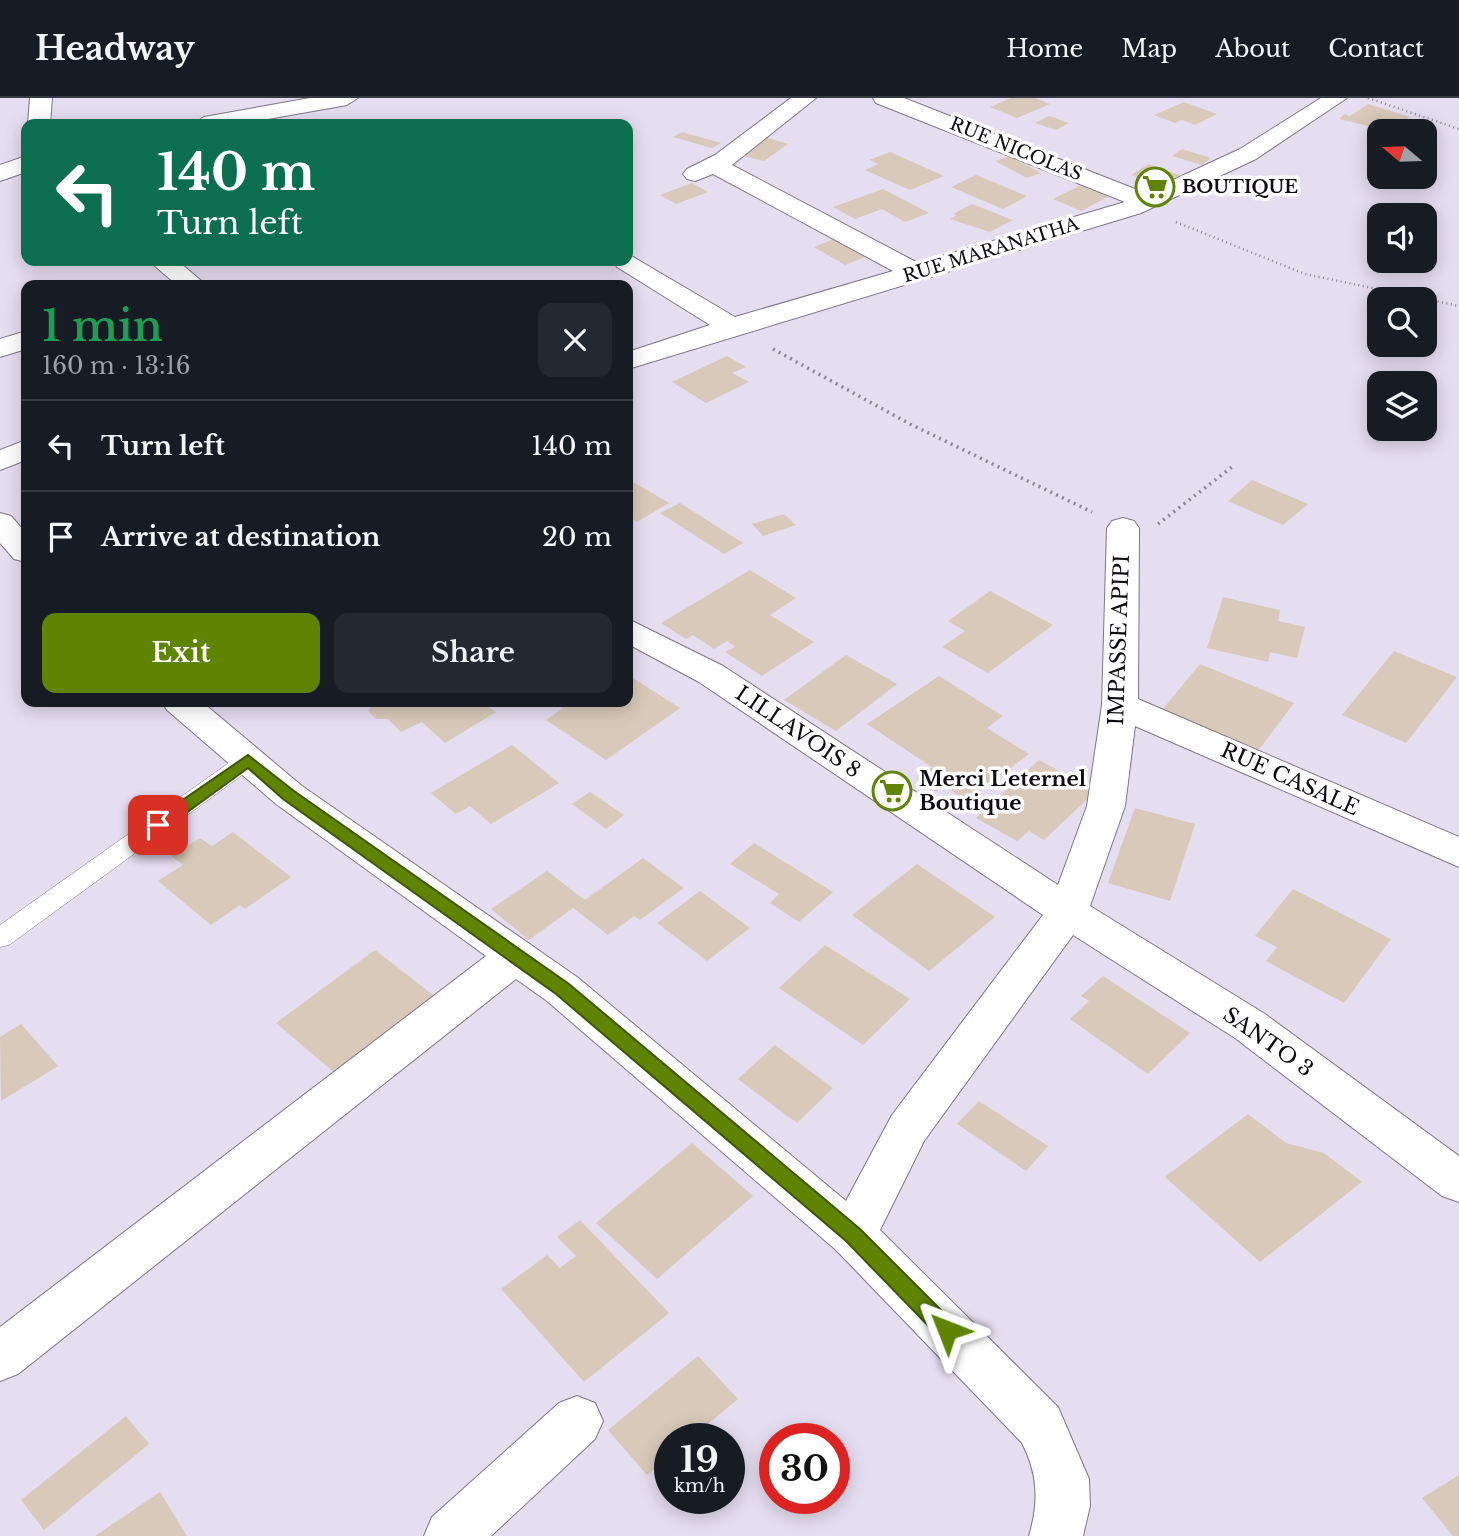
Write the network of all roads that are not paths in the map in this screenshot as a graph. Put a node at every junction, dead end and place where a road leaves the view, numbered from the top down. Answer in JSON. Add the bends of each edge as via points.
{"nodes":[{"id":1,"x":41,"y":98,"type":"edge"},
{"id":2,"x":347,"y":98,"type":"edge"},
{"id":3,"x":805,"y":98,"type":"edge"},
{"id":4,"x":884,"y":98,"type":"edge"},
{"id":5,"x":1336,"y":98,"type":"edge"},
{"id":6,"x":39,"y":119,"type":"edge"},
{"id":7,"x":232,"y":119,"type":"edge"},
{"id":8,"x":21,"y":165,"type":"edge"},
{"id":9,"x":714,"y":165,"type":"junction"},
{"id":10,"x":0,"y":174,"type":"edge"},
{"id":11,"x":690,"y":177,"type":"dead end"},
{"id":12,"x":1140,"y":205,"type":"junction"},
{"id":13,"x":633,"y":265,"type":"edge"},
{"id":14,"x":167,"y":266,"type":"edge"},
{"id":15,"x":916,"y":273,"type":"junction"},
{"id":16,"x":179,"y":280,"type":"edge"},
{"id":17,"x":732,"y":327,"type":"junction"},
{"id":18,"x":21,"y":341,"type":"edge"},
{"id":19,"x":0,"y":349,"type":"edge"},
{"id":20,"x":633,"y":359,"type":"edge"},
{"id":21,"x":21,"y":451,"type":"edge"},
{"id":22,"x":0,"y":461,"type":"edge"},
{"id":23,"x":0,"y":523,"type":"edge"},
{"id":24,"x":1123,"y":527,"type":"road end"},
{"id":25,"x":21,"y":546,"type":"edge"},
{"id":26,"x":633,"y":633,"type":"edge"},
{"id":27,"x":1120,"y":705,"type":"junction"},
{"id":28,"x":186,"y":707,"type":"edge"},
{"id":29,"x":248,"y":760,"type":"junction"},
{"id":30,"x":1459,"y":853,"type":"edge"},
{"id":31,"x":1068,"y":912,"type":"junction"},
{"id":32,"x":0,"y":939,"type":"edge"},
{"id":33,"x":516,"y":956,"type":"junction"},
{"id":34,"x":1459,"y":1182,"type":"edge"},
{"id":35,"x":853,"y":1235,"type":"junction"},
{"id":36,"x":0,"y":1356,"type":"edge"},
{"id":37,"x":577,"y":1421,"type":"dead end"},
{"id":38,"x":451,"y":1536,"type":"edge"},
{"id":39,"x":1056,"y":1536,"type":"edge"}],
"edges":[{"from":1,"to":6,"type":"street"},
{"from":2,"to":7,"type":"street"},
{"from":3,"to":9,"type":"street"},
{"from":4,"to":12,"type":"street","name":"RUE NICOLAS"},
{"from":5,"to":12,"type":"street","name":"RUE MARANATHA","via":[[1248,154]]},
{"from":8,"to":10,"type":"street"},
{"from":9,"to":11,"type":"street"},
{"from":9,"to":15,"type":"street"},
{"from":12,"to":15,"type":"street","name":"RUE MARANATHA"},
{"from":13,"to":17,"type":"street"},
{"from":14,"to":16,"type":"street"},
{"from":15,"to":17,"type":"street","name":"RUE MARANATHA"},
{"from":17,"to":20,"type":"street","name":"RUE MARANATHA"},
{"from":18,"to":19,"type":"street"},
{"from":21,"to":22,"type":"street"},
{"from":23,"to":25,"type":"street"},
{"from":24,"to":27,"type":"street","name":"IMPASSE APIPI"},
{"from":26,"to":31,"type":"street","name":"LILLAVOIS 8","via":[[711,674]]},
{"from":27,"to":30,"type":"street","name":"RUE CASALE"},
{"from":27,"to":31,"type":"street","name":"IMPASSE APIPI","via":[[1106,806]]},
{"from":28,"to":29,"type":"street"},
{"from":29,"to":32,"type":"lane"},
{"from":29,"to":33,"type":"street","via":[[289,795]]},
{"from":31,"to":34,"type":"street","name":"SANTO 3","via":[[1250,1026]]},
{"from":31,"to":35,"type":"street","name":"IMPASSE APIPI","via":[[908,1128]]},
{"from":33,"to":35,"type":"street","via":[[562,989]]},
{"from":33,"to":36,"type":"street"},
{"from":35,"to":39,"type":"street","via":[[1040,1425],[1060,1461],[1063,1515]]},
{"from":37,"to":38,"type":"street"}]}
